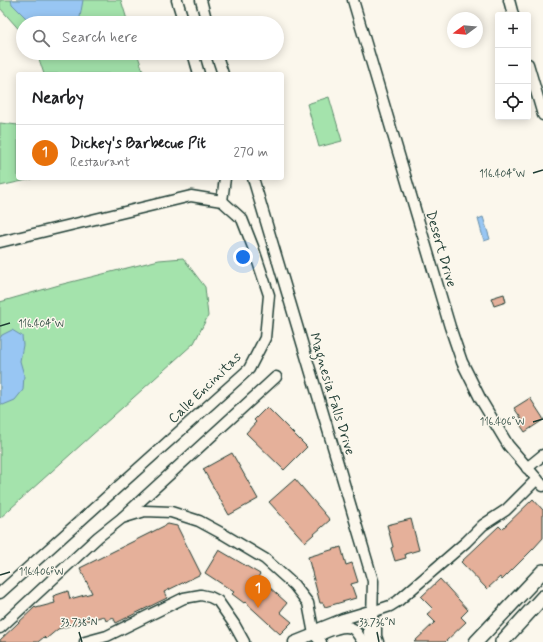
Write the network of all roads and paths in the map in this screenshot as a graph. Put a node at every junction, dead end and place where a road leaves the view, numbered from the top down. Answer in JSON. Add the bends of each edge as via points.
{"nodes":[{"id":1,"x":177,"y":0,"type":"edge"},
{"id":2,"x":201,"y":0,"type":"edge"},
{"id":3,"x":353,"y":0,"type":"edge"},
{"id":4,"x":509,"y":0,"type":"edge"},
{"id":5,"x":512,"y":12,"type":"edge"},
{"id":6,"x":182,"y":16,"type":"edge"},
{"id":7,"x":205,"y":16,"type":"edge"},
{"id":8,"x":195,"y":60,"type":"edge"},
{"id":9,"x":218,"y":60,"type":"edge"},
{"id":10,"x":198,"y":72,"type":"edge"},
{"id":11,"x":222,"y":72,"type":"edge"},
{"id":12,"x":531,"y":74,"type":"edge"},
{"id":13,"x":543,"y":115,"type":"edge"},
{"id":14,"x":226,"y":180,"type":"edge"},
{"id":15,"x":254,"y":180,"type":"edge"},
{"id":16,"x":222,"y":201,"type":"junction"},
{"id":17,"x":0,"y":242,"type":"edge"},
{"id":18,"x":276,"y":377,"type":"dead end"},
{"id":19,"x":543,"y":455,"type":"edge"},
{"id":20,"x":528,"y":468,"type":"junction"},
{"id":21,"x":540,"y":483,"type":"edge"},
{"id":22,"x":122,"y":518,"type":"junction"},
{"id":23,"x":543,"y":570,"type":"edge"},
{"id":24,"x":0,"y":593,"type":"edge"},
{"id":25,"x":543,"y":597,"type":"edge"},
{"id":26,"x":372,"y":614,"type":"junction"},
{"id":27,"x":0,"y":628,"type":"edge"},
{"id":28,"x":314,"y":634,"type":"junction"},
{"id":29,"x":109,"y":639,"type":"edge"},
{"id":30,"x":85,"y":642,"type":"edge"},
{"id":31,"x":244,"y":642,"type":"edge"},
{"id":32,"x":294,"y":642,"type":"edge"},
{"id":33,"x":320,"y":642,"type":"edge"},
{"id":34,"x":363,"y":642,"type":"edge"},
{"id":35,"x":370,"y":642,"type":"edge"},
{"id":36,"x":378,"y":642,"type":"edge"},
{"id":37,"x":476,"y":642,"type":"edge"},
{"id":38,"x":502,"y":642,"type":"edge"}],
"edges":[{"from":1,"to":6,"type":"street"},
{"from":2,"to":7,"type":"street"},
{"from":3,"to":20,"type":"street","name":"Desert Drive","via":[[447,320],[462,362],[484,406],[508,445]]},
{"from":4,"to":5,"type":"street"},
{"from":8,"to":10,"type":"street"},
{"from":9,"to":11,"type":"street"},
{"from":12,"to":13,"type":"street"},
{"from":14,"to":16,"type":"street"},
{"from":15,"to":26,"type":"street","name":"Magnesia Falls Drive","via":[[373,581]]},
{"from":16,"to":17,"type":"street","via":[[191,196]]},
{"from":16,"to":24,"type":"street","name":"Calle Encinitas","via":[[242,219],[269,295],[264,338],[250,369]]},
{"from":18,"to":22,"type":"street"},
{"from":19,"to":20,"type":"street"},
{"from":20,"to":21,"type":"street","name":"Desert Drive"},
{"from":21,"to":26,"type":"street","via":[[483,525],[398,601]]},
{"from":22,"to":27,"type":"street"},
{"from":22,"to":28,"type":"street","via":[[145,511],[171,512],[199,521],[265,559],[294,585],[308,603]]},
{"from":23,"to":37,"type":"main road"},
{"from":25,"to":38,"type":"main road"},
{"from":26,"to":28,"type":"street","via":[[343,619],[318,629]]},
{"from":26,"to":35,"type":"street","name":"Magnesia Falls Drive","via":[[368,625]]},
{"from":26,"to":36,"type":"street","name":"Magnesia Falls Drive"},
{"from":28,"to":32,"type":"street"},
{"from":28,"to":33,"type":"street"},
{"from":28,"to":34,"type":"street","via":[[320,635],[348,627],[355,630]]},
{"from":29,"to":30,"type":"street"},
{"from":29,"to":31,"type":"street","via":[[184,598],[201,595],[218,601]]}]}
